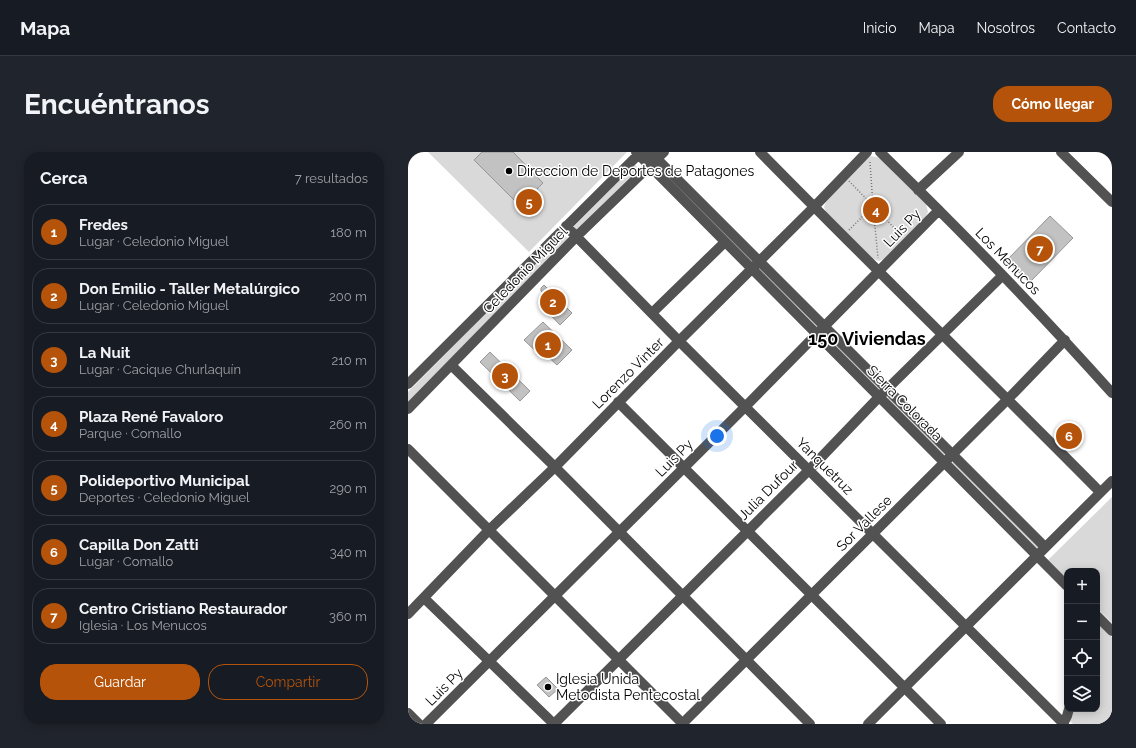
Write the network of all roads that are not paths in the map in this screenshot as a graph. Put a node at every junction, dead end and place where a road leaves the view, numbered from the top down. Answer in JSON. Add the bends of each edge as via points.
{"nodes":[{"id":1,"x":650,"y":152,"type":"edge"},
{"id":2,"x":760,"y":152,"type":"edge"},
{"id":3,"x":880,"y":152,"type":"edge"},
{"id":4,"x":959,"y":152,"type":"edge"},
{"id":5,"x":1061,"y":152,"type":"edge"},
{"id":6,"x":638,"y":153,"type":"edge"},
{"id":7,"x":868,"y":156,"type":"edge"},
{"id":8,"x":657,"y":159,"type":"edge"},
{"id":9,"x":918,"y":190,"type":"junction"},
{"id":10,"x":1112,"y":202,"type":"edge"},
{"id":11,"x":814,"y":207,"type":"junction"},
{"id":12,"x":939,"y":210,"type":"junction"},
{"id":13,"x":566,"y":226,"type":"junction"},
{"id":14,"x":577,"y":236,"type":"junction"},
{"id":15,"x":725,"y":242,"type":"junction"},
{"id":16,"x":756,"y":265,"type":"junction"},
{"id":17,"x":879,"y":271,"type":"junction"},
{"id":18,"x":1002,"y":276,"type":"junction"},
{"id":19,"x":491,"y":301,"type":"junction"},
{"id":20,"x":502,"y":313,"type":"junction"},
{"id":21,"x":652,"y":313,"type":"junction"},
{"id":22,"x":824,"y":326,"type":"junction"},
{"id":23,"x":816,"y":334,"type":"junction"},
{"id":24,"x":942,"y":334,"type":"junction"},
{"id":25,"x":1065,"y":340,"type":"junction"},
{"id":26,"x":679,"y":341,"type":"junction"},
{"id":27,"x":451,"y":366,"type":"junction"},
{"id":28,"x":408,"y":384,"type":"edge"},
{"id":29,"x":887,"y":389,"type":"junction"},
{"id":30,"x":1112,"y":393,"type":"edge"},
{"id":31,"x":879,"y":397,"type":"junction"},
{"id":32,"x":1008,"y":399,"type":"junction"},
{"id":33,"x":618,"y":402,"type":"junction"},
{"id":34,"x":745,"y":406,"type":"junction"},
{"id":35,"x":408,"y":409,"type":"edge"},
{"id":36,"x":408,"y":449,"type":"edge"},
{"id":37,"x":952,"y":454,"type":"junction"},
{"id":38,"x":944,"y":462,"type":"junction"},
{"id":39,"x":555,"y":467,"type":"junction"},
{"id":40,"x":684,"y":468,"type":"junction"},
{"id":41,"x":809,"y":470,"type":"junction"},
{"id":42,"x":1112,"y":481,"type":"edge"},
{"id":43,"x":1100,"y":492,"type":"junction"},
{"id":44,"x":489,"y":530,"type":"junction"},
{"id":45,"x":747,"y":531,"type":"junction"},
{"id":46,"x":620,"y":532,"type":"junction"},
{"id":47,"x":873,"y":534,"type":"junction"},
{"id":48,"x":1045,"y":548,"type":"junction"},
{"id":49,"x":1038,"y":556,"type":"junction"},
{"id":50,"x":1064,"y":583,"type":"edge"},
{"id":51,"x":811,"y":595,"type":"junction"},
{"id":52,"x":555,"y":596,"type":"junction"},
{"id":53,"x":683,"y":596,"type":"junction"},
{"id":54,"x":424,"y":598,"type":"junction"},
{"id":55,"x":408,"y":614,"type":"edge"},
{"id":56,"x":1100,"y":619,"type":"edge"},
{"id":57,"x":966,"y":627,"type":"junction"},
{"id":58,"x":1112,"y":631,"type":"edge"},
{"id":59,"x":618,"y":660,"type":"junction"},
{"id":60,"x":747,"y":660,"type":"junction"},
{"id":61,"x":489,"y":661,"type":"junction"},
{"id":62,"x":905,"y":687,"type":"junction"},
{"id":63,"x":1068,"y":712,"type":"edge"},
{"id":64,"x":408,"y":713,"type":"edge"},
{"id":65,"x":420,"y":724,"type":"edge"},
{"id":66,"x":426,"y":724,"type":"edge"},
{"id":67,"x":554,"y":724,"type":"edge"},
{"id":68,"x":683,"y":724,"type":"edge"},
{"id":69,"x":810,"y":724,"type":"edge"},
{"id":70,"x":868,"y":724,"type":"edge"},
{"id":71,"x":941,"y":724,"type":"edge"},
{"id":72,"x":1064,"y":724,"type":"edge"}],
"edges":[{"from":1,"to":8,"type":"street","name":"Sierra Colorada"},
{"from":2,"to":11,"type":"street"},
{"from":3,"to":9,"type":"street","name":"Los Menucos"},
{"from":4,"to":9,"type":"street","name":"Luis Py"},
{"from":5,"to":10,"type":"street"},
{"from":6,"to":8,"type":"street","name":"Sierra Colorada"},
{"from":6,"to":13,"type":"street","name":"Celedonio Miguel"},
{"from":7,"to":11,"type":"street","name":"Lorenzo Vinter"},
{"from":8,"to":14,"type":"street","name":"Celedonio Miguel"},
{"from":8,"to":15,"type":"street","name":"Sierra Colorada"},
{"from":8,"to":16,"type":"street","name":"Sierra Colorada"},
{"from":9,"to":12,"type":"street","name":"Los Menucos"},
{"from":11,"to":16,"type":"street","name":"Lorenzo Vinter"},
{"from":11,"to":17,"type":"street"},
{"from":12,"to":17,"type":"street","name":"Luis Py"},
{"from":12,"to":18,"type":"street","name":"Los Menucos"},
{"from":13,"to":14,"type":"street","name":"Yanquetruz"},
{"from":13,"to":19,"type":"street","name":"Celedonio Miguel"},
{"from":14,"to":20,"type":"street","name":"Celedonio Miguel"},
{"from":14,"to":21,"type":"street","name":"Yanquetruz"},
{"from":15,"to":16,"type":"street","name":"Sierra Colorada"},
{"from":15,"to":21,"type":"street"},
{"from":16,"to":22,"type":"street","name":"Sierra Colorada"},
{"from":16,"to":23,"type":"street","name":"Sierra Colorada"},
{"from":16,"to":26,"type":"street","name":"Lorenzo Vinter"},
{"from":17,"to":22,"type":"street","name":"Luis Py"},
{"from":17,"to":24,"type":"street"},
{"from":18,"to":24,"type":"street","name":"Julia Dufour"},
{"from":18,"to":25,"type":"street","name":"Los Menucos"},
{"from":19,"to":20,"type":"street"},
{"from":19,"to":28,"type":"street","name":"Celedonio Miguel"},
{"from":20,"to":27,"type":"street","name":"Celedonio Miguel"},
{"from":21,"to":26,"type":"street","name":"Yanquetruz"},
{"from":22,"to":23,"type":"street","name":"Luis Py"},
{"from":22,"to":29,"type":"street","name":"Sierra Colorada"},
{"from":23,"to":31,"type":"street","name":"Sierra Colorada"},
{"from":23,"to":34,"type":"street","name":"Luis Py"},
{"from":24,"to":29,"type":"street","name":"Julia Dufour"},
{"from":24,"to":32,"type":"street"},
{"from":25,"to":30,"type":"street","name":"Los Menucos"},
{"from":25,"to":32,"type":"street","name":"Sor Vallese"},
{"from":26,"to":33,"type":"street","name":"Lorenzo Vinter"},
{"from":26,"to":34,"type":"street","name":"Yanquetruz"},
{"from":27,"to":35,"type":"street","name":"Celedonio Miguel"},
{"from":27,"to":39,"type":"street"},
{"from":29,"to":31,"type":"street","name":"Julia Dufour"},
{"from":29,"to":37,"type":"street","name":"Sierra Colorada"},
{"from":31,"to":38,"type":"street","name":"Sierra Colorada"},
{"from":31,"to":41,"type":"street","name":"Julia Dufour"},
{"from":32,"to":37,"type":"street","name":"Sor Vallese"},
{"from":32,"to":43,"type":"street"},
{"from":33,"to":39,"type":"street","name":"Lorenzo Vinter"},
{"from":33,"to":40,"type":"street"},
{"from":34,"to":40,"type":"street","name":"Luis Py"},
{"from":34,"to":41,"type":"street","name":"Yanquetruz"},
{"from":36,"to":44,"type":"street"},
{"from":37,"to":38,"type":"street","name":"Sor Vallese"},
{"from":37,"to":48,"type":"street","name":"Sierra Colorada"},
{"from":38,"to":47,"type":"street","name":"Sor Vallese"},
{"from":38,"to":49,"type":"street","name":"Sierra Colorada"},
{"from":39,"to":44,"type":"street","name":"Lorenzo Vinter"},
{"from":39,"to":46,"type":"street"},
{"from":40,"to":45,"type":"street"},
{"from":40,"to":46,"type":"street","name":"Luis Py"},
{"from":41,"to":45,"type":"street","name":"Julia Dufour"},
{"from":41,"to":47,"type":"street","name":"Yanquetruz"},
{"from":42,"to":43,"type":"street"},
{"from":43,"to":48,"type":"street"},
{"from":44,"to":52,"type":"street"},
{"from":44,"to":54,"type":"street","name":"Lorenzo Vinter"},
{"from":45,"to":51,"type":"street"},
{"from":45,"to":53,"type":"street","name":"Julia Dufour"},
{"from":46,"to":52,"type":"street","name":"Luis Py"},
{"from":46,"to":53,"type":"street"},
{"from":47,"to":51,"type":"street","name":"Sor Vallese"},
{"from":47,"to":57,"type":"street","name":"Yanquetruz"},
{"from":48,"to":49,"type":"street"},
{"from":49,"to":50,"type":"street","name":"Sierra Colorada"},
{"from":49,"to":57,"type":"street"},
{"from":51,"to":60,"type":"street","name":"Sor Vallese"},
{"from":51,"to":62,"type":"street"},
{"from":52,"to":59,"type":"street"},
{"from":52,"to":61,"type":"street","name":"Luis Py"},
{"from":53,"to":59,"type":"street","name":"Julia Dufour"},
{"from":53,"to":60,"type":"street"},
{"from":54,"to":55,"type":"street","name":"Lorenzo Vinter"},
{"from":54,"to":61,"type":"street"},
{"from":56,"to":58,"type":"street"},
{"from":57,"to":62,"type":"street"},
{"from":57,"to":72,"type":"street","name":"Yanquetruz"},
{"from":59,"to":67,"type":"street","name":"Julia Dufour"},
{"from":59,"to":68,"type":"street"},
{"from":60,"to":68,"type":"street","name":"Sor Vallese"},
{"from":60,"to":69,"type":"street"},
{"from":61,"to":66,"type":"street","name":"Luis Py"},
{"from":61,"to":67,"type":"street"},
{"from":62,"to":70,"type":"street"},
{"from":62,"to":71,"type":"street"},
{"from":63,"to":72,"type":"street"},
{"from":64,"to":65,"type":"street"}]}
